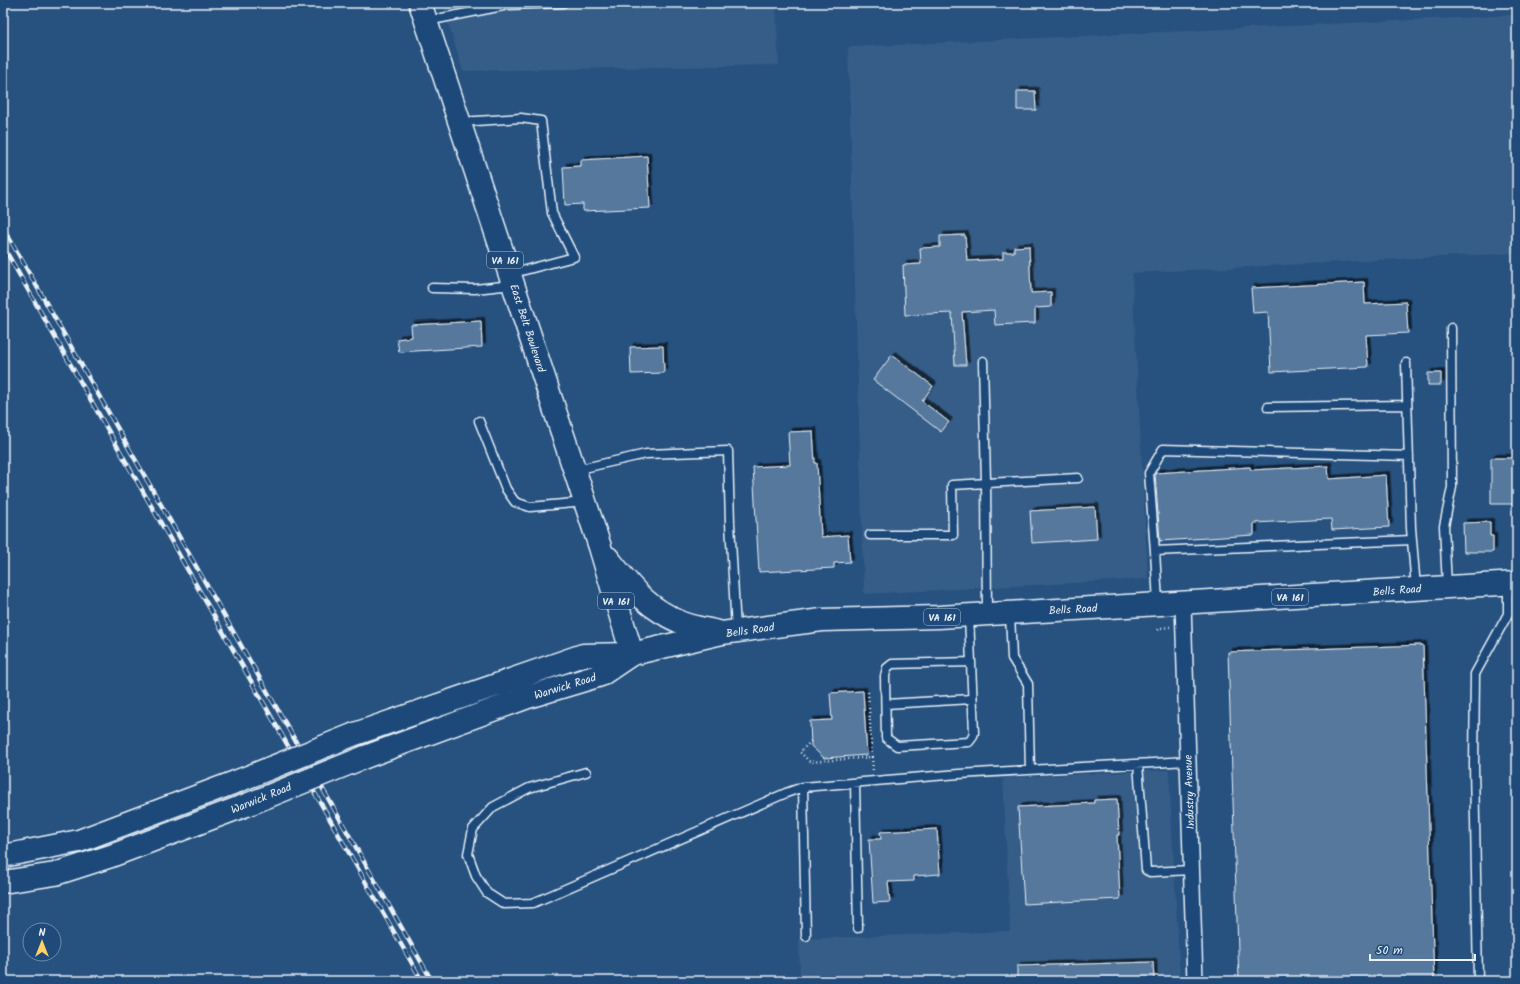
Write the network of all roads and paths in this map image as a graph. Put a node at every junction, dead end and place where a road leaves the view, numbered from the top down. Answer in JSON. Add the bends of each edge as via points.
{"nodes":[{"id":1,"x":563,"y":3,"type":"edge"},
{"id":2,"x":423,"y":12,"type":"edge"},
{"id":3,"x":459,"y":122,"type":"junction"},
{"id":4,"x":512,"y":280,"type":"junction"},
{"id":5,"x":432,"y":288,"type":"dead end"},
{"id":6,"x":1451,"y":328,"type":"dead end"},
{"id":7,"x":983,"y":361,"type":"dead end"},
{"id":8,"x":1406,"y":363,"type":"dead end"},
{"id":9,"x":1407,"y":405,"type":"junction"},
{"id":10,"x":1268,"y":407,"type":"dead end"},
{"id":11,"x":479,"y":421,"type":"dead end"},
{"id":12,"x":1409,"y":456,"type":"junction"},
{"id":13,"x":574,"y":470,"type":"junction"},
{"id":14,"x":1078,"y":478,"type":"dead end"},
{"id":15,"x":986,"y":482,"type":"junction"},
{"id":16,"x":585,"y":502,"type":"junction"},
{"id":17,"x":870,"y":535,"type":"dead end"},
{"id":18,"x":1412,"y":540,"type":"junction"},
{"id":19,"x":600,"y":547,"type":"junction"},
{"id":20,"x":1155,"y":551,"type":"junction"},
{"id":21,"x":1512,"y":583,"type":"edge"},
{"id":22,"x":1447,"y":587,"type":"junction"},
{"id":23,"x":1416,"y":589,"type":"junction"},
{"id":24,"x":1183,"y":604,"type":"junction"},
{"id":25,"x":1158,"y":605,"type":"junction"},
{"id":26,"x":1010,"y":613,"type":"junction"},
{"id":27,"x":978,"y":615,"type":"junction"},
{"id":28,"x":729,"y":632,"type":"junction"},
{"id":29,"x":632,"y":654,"type":"junction"},
{"id":30,"x":971,"y":662,"type":"junction"},
{"id":31,"x":868,"y":691,"type":"dead end"},
{"id":32,"x":972,"y":699,"type":"junction"},
{"id":33,"x":886,"y":704,"type":"junction"},
{"id":34,"x":811,"y":741,"type":"dead end"},
{"id":35,"x":1188,"y":761,"type":"junction"},
{"id":36,"x":1138,"y":764,"type":"junction"},
{"id":37,"x":1030,"y":770,"type":"junction"},
{"id":38,"x":586,"y":772,"type":"dead end"},
{"id":39,"x":855,"y":783,"type":"junction"},
{"id":40,"x":803,"y":787,"type":"junction"},
{"id":41,"x":3,"y":856,"type":"edge"},
{"id":42,"x":1192,"y":870,"type":"junction"},
{"id":43,"x":3,"y":882,"type":"edge"},
{"id":44,"x":858,"y":928,"type":"dead end"},
{"id":45,"x":806,"y":936,"type":"dead end"},
{"id":46,"x":1194,"y":981,"type":"edge"},
{"id":47,"x":1478,"y":981,"type":"edge"}],
"edges":[{"from":1,"to":2,"type":"lane"},
{"from":2,"to":3,"type":"main road","name":"East Belt Boulevard","number":"VA 161"},
{"from":3,"to":4,"type":"main road","name":"East Belt Boulevard","number":"VA 161"},
{"from":3,"to":4,"type":"lane","via":[[521,118],[541,121],[552,213],[574,257]]},
{"from":4,"to":5,"type":"lane","via":[[475,289]]},
{"from":4,"to":13,"type":"main road","name":"East Belt Boulevard","number":"VA 161"},
{"from":6,"to":22,"type":"lane","via":[[1452,487],[1444,526]]},
{"from":7,"to":15,"type":"lane"},
{"from":8,"to":9,"type":"lane"},
{"from":9,"to":10,"type":"lane"},
{"from":9,"to":12,"type":"lane"},
{"from":11,"to":16,"type":"lane","via":[[506,489],[515,502],[530,507]]},
{"from":12,"to":18,"type":"lane"},
{"from":12,"to":20,"type":"lane","via":[[1163,449],[1149,472]]},
{"from":13,"to":16,"type":"main road","name":"East Belt Boulevard","number":"VA 161"},
{"from":13,"to":28,"type":"lane","via":[[646,454],[728,451]]},
{"from":14,"to":15,"type":"lane"},
{"from":15,"to":17,"type":"lane","via":[[952,485],[953,534]]},
{"from":15,"to":27,"type":"lane"},
{"from":16,"to":19,"type":"main road","name":"East Belt Boulevard","number":"VA 161"},
{"from":18,"to":20,"type":"lane"},
{"from":18,"to":23,"type":"lane"},
{"from":19,"to":28,"type":"main road","number":"VA 161","via":[[634,591],[663,614],[683,623]]},
{"from":19,"to":29,"type":"main road","name":"East Belt Boulevard","number":"VA 161"},
{"from":20,"to":25,"type":"lane"},
{"from":21,"to":22,"type":"main road","name":"Bells Road","number":"VA 161"},
{"from":21,"to":47,"type":"lane","via":[[1508,614],[1475,674]]},
{"from":22,"to":23,"type":"main road","name":"Bells Road","number":"VA 161"},
{"from":23,"to":24,"type":"main road","name":"Bells Road","number":"VA 161"},
{"from":24,"to":25,"type":"main road","name":"Bells Road","number":"VA 161"},
{"from":24,"to":35,"type":"street","name":"Industry Avenue"},
{"from":25,"to":26,"type":"main road","name":"Bells Road","number":"VA 161"},
{"from":26,"to":27,"type":"main road","name":"Bells Road","number":"VA 161"},
{"from":26,"to":37,"type":"lane","via":[[1012,658],[1028,684]]},
{"from":27,"to":28,"type":"main road","name":"Bells Road","number":"VA 161","via":[[822,620]]},
{"from":27,"to":30,"type":"lane"},
{"from":28,"to":29,"type":"main road","name":"Bells Road","number":"VA 161"},
{"from":29,"to":41,"type":"main road","name":"Warwick Road","bridge":true,"via":[[583,655],[355,734],[79,841]]},
{"from":29,"to":43,"type":"main road","name":"Warwick Road","bridge":true,"via":[[600,675],[528,697],[365,757],[111,856],[56,874]]},
{"from":30,"to":32,"type":"lane"},
{"from":30,"to":33,"type":"lane","via":[[892,664],[887,668],[885,676]]},
{"from":31,"to":34,"type":"path","via":[[872,757],[810,762],[800,752]]},
{"from":32,"to":33,"type":"lane"},
{"from":32,"to":33,"type":"lane","via":[[974,733],[969,742],[897,746],[886,738]]},
{"from":35,"to":36,"type":"lane"},
{"from":35,"to":42,"type":"street","name":"Industry Avenue"},
{"from":36,"to":37,"type":"lane"},
{"from":36,"to":42,"type":"lane","via":[[1146,870]]},
{"from":37,"to":39,"type":"lane"},
{"from":38,"to":40,"type":"lane","via":[[529,788],[517,794],[493,807],[474,829],[468,854],[476,876],[487,893],[504,904],[533,903]]},
{"from":39,"to":40,"type":"lane"},
{"from":39,"to":44,"type":"lane"},
{"from":40,"to":45,"type":"lane"},
{"from":42,"to":46,"type":"street","name":"Industry Avenue"}]}
